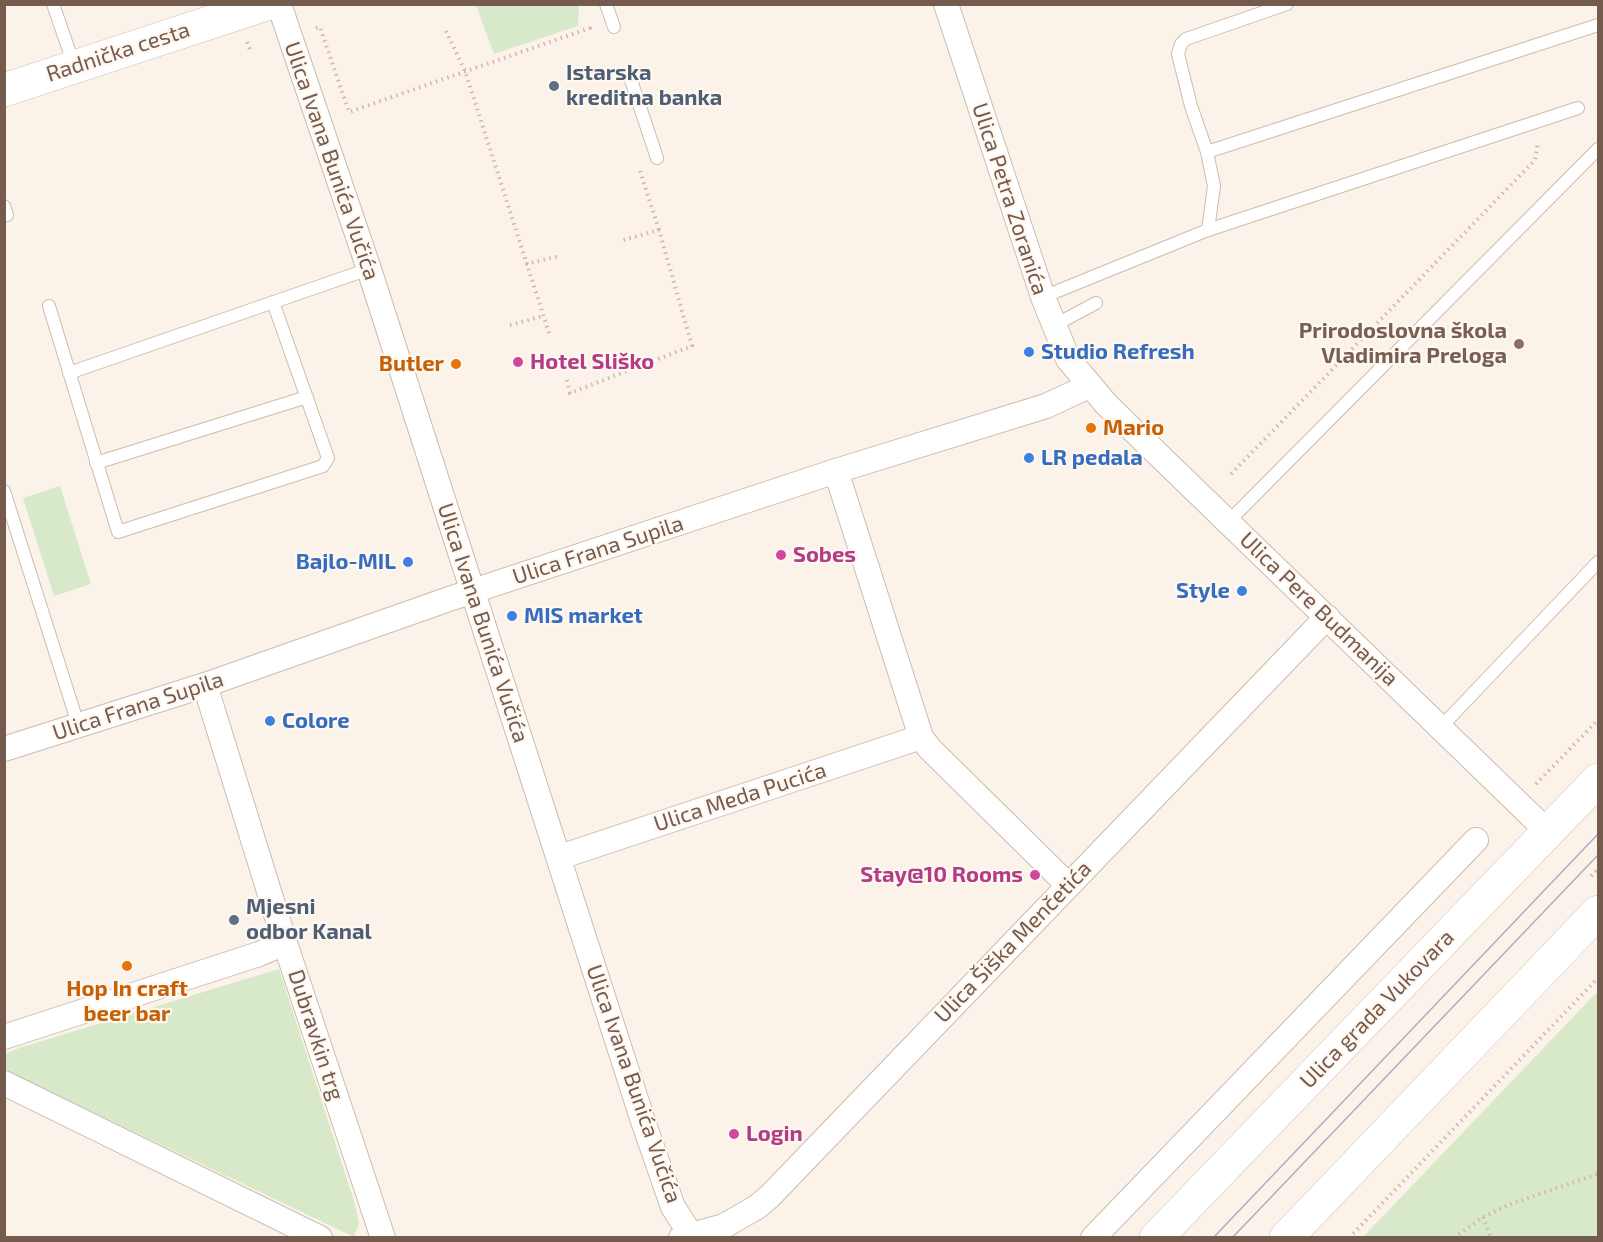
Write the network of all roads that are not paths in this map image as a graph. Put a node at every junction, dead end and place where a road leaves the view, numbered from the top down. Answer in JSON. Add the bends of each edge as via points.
{"nodes":[{"id":1,"x":53,"y":4,"type":"edge"},
{"id":2,"x":266,"y":4,"type":"edge"},
{"id":3,"x":279,"y":4,"type":"edge"},
{"id":4,"x":946,"y":4,"type":"edge"},
{"id":5,"x":1287,"y":4,"type":"edge"},
{"id":6,"x":607,"y":8,"type":"edge"},
{"id":7,"x":1599,"y":25,"type":"edge"},
{"id":8,"x":614,"y":27,"type":"dead end"},
{"id":9,"x":74,"y":66,"type":"junction"},
{"id":10,"x":630,"y":77,"type":"dead end"},
{"id":11,"x":4,"y":90,"type":"edge"},
{"id":12,"x":1578,"y":108,"type":"dead end"},
{"id":13,"x":1599,"y":149,"type":"edge"},
{"id":14,"x":1208,"y":152,"type":"junction"},
{"id":15,"x":657,"y":158,"type":"dead end"},
{"id":16,"x":4,"y":206,"type":"edge"},
{"id":17,"x":4,"y":215,"type":"edge"},
{"id":18,"x":1208,"y":230,"type":"junction"},
{"id":19,"x":369,"y":269,"type":"junction"},
{"id":20,"x":1042,"y":297,"type":"junction"},
{"id":21,"x":273,"y":302,"type":"junction"},
{"id":22,"x":1096,"y":303,"type":"dead end"},
{"id":23,"x":49,"y":306,"type":"dead end"},
{"id":24,"x":1053,"y":326,"type":"junction"},
{"id":25,"x":69,"y":373,"type":"junction"},
{"id":26,"x":1089,"y":386,"type":"junction"},
{"id":27,"x":307,"y":397,"type":"junction"},
{"id":28,"x":96,"y":463,"type":"junction"},
{"id":29,"x":836,"y":471,"type":"junction"},
{"id":30,"x":4,"y":491,"type":"edge"},
{"id":31,"x":1228,"y":522,"type":"junction"},
{"id":32,"x":1599,"y":562,"type":"edge"},
{"id":33,"x":473,"y":592,"type":"junction"},
{"id":34,"x":1327,"y":617,"type":"junction"},
{"id":35,"x":205,"y":685,"type":"junction"},
{"id":36,"x":78,"y":724,"type":"junction"},
{"id":37,"x":1441,"y":727,"type":"junction"},
{"id":38,"x":921,"y":737,"type":"junction"},
{"id":39,"x":4,"y":749,"type":"edge"},
{"id":40,"x":1599,"y":780,"type":"edge"},
{"id":41,"x":1548,"y":832,"type":"junction"},
{"id":42,"x":1476,"y":840,"type":"dead end"},
{"id":43,"x":560,"y":857,"type":"junction"},
{"id":44,"x":1068,"y":885,"type":"junction"},
{"id":45,"x":1599,"y":912,"type":"edge"},
{"id":46,"x":285,"y":943,"type":"junction"},
{"id":47,"x":4,"y":1037,"type":"edge"},
{"id":48,"x":4,"y":1083,"type":"edge"},
{"id":49,"x":688,"y":1236,"type":"edge"},
{"id":50,"x":320,"y":1238,"type":"edge"},
{"id":51,"x":383,"y":1238,"type":"edge"},
{"id":52,"x":1093,"y":1238,"type":"edge"},
{"id":53,"x":1156,"y":1238,"type":"edge"},
{"id":54,"x":1286,"y":1238,"type":"edge"}],
"edges":[{"from":1,"to":9,"type":"lane"},
{"from":2,"to":9,"type":"main road","name":"Radnička cesta"},
{"from":3,"to":19,"type":"street","name":"Ulica Ivana Bunića Vučića"},
{"from":4,"to":20,"type":"street","name":"Ulica Petra Zoranića"},
{"from":5,"to":14,"type":"lane","via":[[1181,44],[1180,64]]},
{"from":6,"to":8,"type":"lane"},
{"from":7,"to":14,"type":"lane"},
{"from":9,"to":11,"type":"main road","name":"Radnička cesta"},
{"from":10,"to":15,"type":"lane"},
{"from":12,"to":18,"type":"lane"},
{"from":13,"to":31,"type":"lane"},
{"from":14,"to":18,"type":"lane","via":[[1214,186]]},
{"from":16,"to":17,"type":"lane"},
{"from":18,"to":20,"type":"lane"},
{"from":19,"to":21,"type":"lane"},
{"from":19,"to":33,"type":"street","name":"Ulica Ivana Bunića Vučića"},
{"from":20,"to":24,"type":"street","name":"Ulica Petra Zoranića"},
{"from":21,"to":25,"type":"lane"},
{"from":21,"to":27,"type":"lane"},
{"from":22,"to":24,"type":"lane"},
{"from":23,"to":25,"type":"lane"},
{"from":24,"to":26,"type":"street","name":"Ulica Petra Zoranića","via":[[1068,359]]},
{"from":25,"to":28,"type":"lane"},
{"from":26,"to":29,"type":"street","name":"Ulica Frana Supila","via":[[1046,406]]},
{"from":26,"to":31,"type":"street","name":"Ulica Pere Budmanija"},
{"from":27,"to":28,"type":"lane"},
{"from":27,"to":28,"type":"lane","via":[[328,458],[323,466],[118,532]]},
{"from":29,"to":33,"type":"street","name":"Ulica Frana Supila"},
{"from":29,"to":38,"type":"street"},
{"from":30,"to":36,"type":"lane"},
{"from":31,"to":34,"type":"street","name":"Ulica Pere Budmanija"},
{"from":32,"to":37,"type":"lane"},
{"from":33,"to":35,"type":"street","name":"Ulica Frana Supila"},
{"from":33,"to":43,"type":"street","name":"Ulica Ivana Bunića Vučića"},
{"from":34,"to":37,"type":"street","name":"Ulica Pere Budmanija"},
{"from":34,"to":44,"type":"street","name":"Ulica Šiška Menčetića"},
{"from":35,"to":36,"type":"street","name":"Ulica Frana Supila"},
{"from":35,"to":46,"type":"street"},
{"from":36,"to":39,"type":"street","name":"Ulica Frana Supila"},
{"from":37,"to":41,"type":"street","name":"Ulica Pere Budmanija"},
{"from":38,"to":43,"type":"street","name":"Ulica Meda Pucića"},
{"from":38,"to":44,"type":"street"},
{"from":40,"to":41,"type":"main road","name":"Ulica grada Vukovara"},
{"from":41,"to":53,"type":"main road","name":"Ulica grada Vukovara"},
{"from":42,"to":52,"type":"street","name":"Ulica grada Vukovara"},
{"from":43,"to":49,"type":"street","name":"Ulica Ivana Bunića Vučića","via":[[643,1121],[673,1206]]},
{"from":44,"to":49,"type":"street","name":"Ulica Šiška Menčetića","via":[[770,1196],[724,1226]]},
{"from":45,"to":54,"type":"main road"},
{"from":46,"to":47,"type":"street","name":"Dubravkin trg"},
{"from":46,"to":51,"type":"street","name":"Dubravkin trg"},
{"from":48,"to":50,"type":"street"}]}
